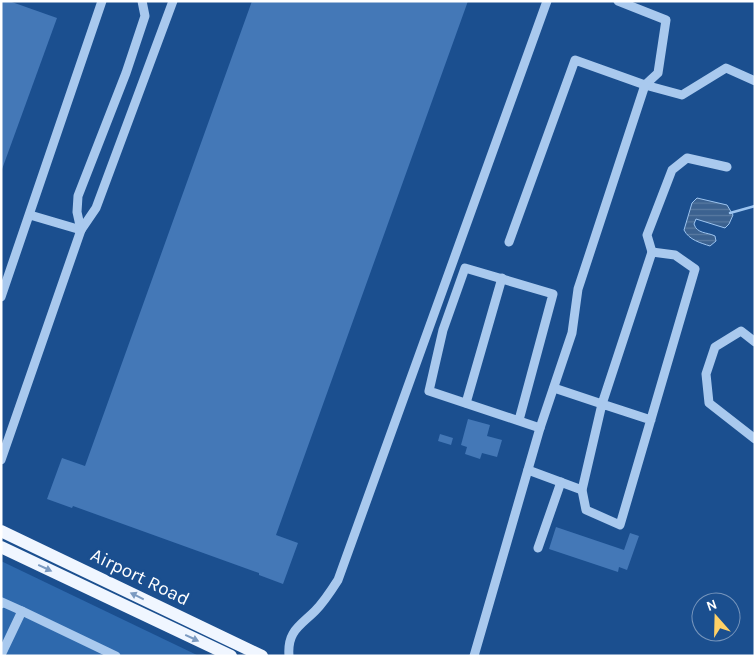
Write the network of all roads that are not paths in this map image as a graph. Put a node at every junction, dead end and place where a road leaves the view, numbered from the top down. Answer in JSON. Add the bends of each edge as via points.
{"nodes":[{"id":1,"x":102,"y":1,"type":"edge"},
{"id":2,"x":142,"y":1,"type":"edge"},
{"id":3,"x":173,"y":1,"type":"edge"},
{"id":4,"x":547,"y":1,"type":"edge"},
{"id":5,"x":618,"y":1,"type":"edge"},
{"id":6,"x":755,"y":81,"type":"edge"},
{"id":7,"x":645,"y":85,"type":"junction"},
{"id":8,"x":727,"y":167,"type":"dead end"},
{"id":9,"x":30,"y":215,"type":"junction"},
{"id":10,"x":81,"y":230,"type":"junction"},
{"id":11,"x":509,"y":242,"type":"dead end"},
{"id":12,"x":652,"y":252,"type":"junction"},
{"id":13,"x":502,"y":278,"type":"junction"},
{"id":14,"x":1,"y":297,"type":"edge"},
{"id":15,"x":755,"y":342,"type":"edge"},
{"id":16,"x":554,"y":388,"type":"junction"},
{"id":17,"x":466,"y":403,"type":"junction"},
{"id":18,"x":602,"y":404,"type":"junction"},
{"id":19,"x":519,"y":420,"type":"junction"},
{"id":20,"x":651,"y":420,"type":"junction"},
{"id":21,"x":540,"y":428,"type":"junction"},
{"id":22,"x":755,"y":439,"type":"edge"},
{"id":23,"x":4,"y":440,"type":"edge"},
{"id":24,"x":1,"y":460,"type":"edge"},
{"id":25,"x":528,"y":470,"type":"junction"},
{"id":26,"x":561,"y":482,"type":"junction"},
{"id":27,"x":582,"y":490,"type":"junction"},
{"id":28,"x":1,"y":531,"type":"edge"},
{"id":29,"x":1,"y":547,"type":"edge"},
{"id":30,"x":538,"y":548,"type":"dead end"},
{"id":31,"x":1,"y":604,"type":"edge"},
{"id":32,"x":22,"y":611,"type":"junction"},
{"id":33,"x":1,"y":655,"type":"edge"},
{"id":34,"x":116,"y":656,"type":"edge"},
{"id":35,"x":231,"y":656,"type":"edge"},
{"id":36,"x":262,"y":656,"type":"edge"},
{"id":37,"x":289,"y":656,"type":"edge"},
{"id":38,"x":474,"y":656,"type":"edge"}],
"edges":[{"from":1,"to":9,"type":"street"},
{"from":2,"to":10,"type":"street","via":[[145,16],[78,196]]},
{"from":3,"to":10,"type":"street","via":[[96,208]]},
{"from":4,"to":37,"type":"street","via":[[338,580],[328,597],[296,627]]},
{"from":5,"to":7,"type":"street","via":[[666,20],[658,73]]},
{"from":6,"to":7,"type":"street","via":[[726,68],[682,96]]},
{"from":7,"to":11,"type":"street","via":[[575,60]]},
{"from":7,"to":16,"type":"street","via":[[578,289],[572,333]]},
{"from":8,"to":12,"type":"street","via":[[686,158],[672,170],[647,235]]},
{"from":9,"to":10,"type":"street"},
{"from":9,"to":14,"type":"street"},
{"from":10,"to":23,"type":"street"},
{"from":12,"to":18,"type":"street"},
{"from":12,"to":20,"type":"street","via":[[674,255],[695,269]]},
{"from":13,"to":17,"type":"street"},
{"from":13,"to":17,"type":"street","via":[[465,268],[443,330],[429,391]]},
{"from":13,"to":19,"type":"street","via":[[553,294]]},
{"from":15,"to":22,"type":"street","via":[[741,331],[715,347],[706,374],[709,404]]},
{"from":16,"to":18,"type":"street"},
{"from":16,"to":21,"type":"street"},
{"from":17,"to":19,"type":"street"},
{"from":18,"to":20,"type":"street"},
{"from":18,"to":27,"type":"street"},
{"from":19,"to":21,"type":"street"},
{"from":20,"to":27,"type":"street","via":[[620,525],[586,510]]},
{"from":21,"to":25,"type":"street"},
{"from":23,"to":24,"type":"street"},
{"from":25,"to":26,"type":"street"},
{"from":25,"to":38,"type":"street"},
{"from":26,"to":27,"type":"street"},
{"from":26,"to":30,"type":"street"},
{"from":36,"to":28,"type":"main road","name":"Airport Road","one_way":true},
{"from":29,"to":35,"type":"main road","name":"Airport Road","one_way":true},
{"from":31,"to":32,"type":"street"},
{"from":32,"to":33,"type":"street"},
{"from":32,"to":34,"type":"street"}]}
